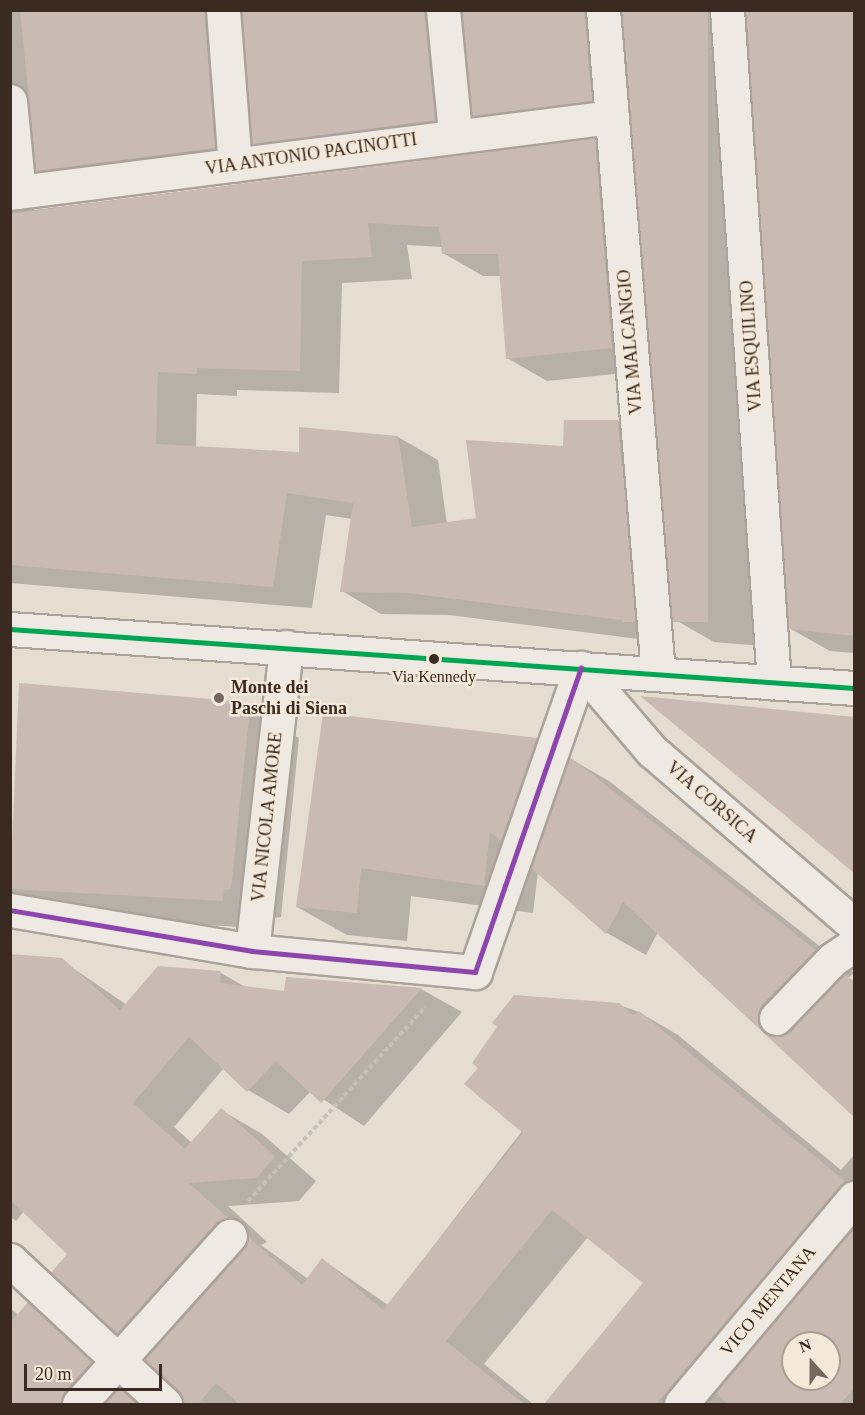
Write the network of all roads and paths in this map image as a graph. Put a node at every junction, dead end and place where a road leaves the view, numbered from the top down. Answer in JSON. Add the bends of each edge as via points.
{"nodes":[{"id":1,"x":223,"y":10,"type":"edge"},
{"id":2,"x":443,"y":10,"type":"edge"},
{"id":3,"x":603,"y":10,"type":"edge"},
{"id":4,"x":727,"y":10,"type":"edge"},
{"id":5,"x":10,"y":101,"type":"edge"},
{"id":6,"x":612,"y":117,"type":"junction"},
{"id":7,"x":455,"y":133,"type":"junction"},
{"id":8,"x":235,"y":165,"type":"junction"},
{"id":9,"x":15,"y":192,"type":"edge"},
{"id":10,"x":10,"y":629,"type":"edge"},
{"id":11,"x":286,"y":647,"type":"junction"},
{"id":12,"x":581,"y":668,"type":"junction"},
{"id":13,"x":658,"y":674,"type":"junction"},
{"id":14,"x":774,"y":682,"type":"junction"},
{"id":15,"x":855,"y":688,"type":"edge"},
{"id":16,"x":11,"y":911,"type":"edge"},
{"id":17,"x":855,"y":925,"type":"edge"},
{"id":18,"x":855,"y":945,"type":"edge"},
{"id":19,"x":252,"y":951,"type":"junction"},
{"id":20,"x":465,"y":971,"type":"junction"},
{"id":21,"x":776,"y":1018,"type":"dead end"},
{"id":22,"x":855,"y":1198,"type":"edge"},
{"id":23,"x":230,"y":1236,"type":"joint"},
{"id":24,"x":15,"y":1272,"type":"edge"},
{"id":25,"x":119,"y":1362,"type":"junction"},
{"id":26,"x":79,"y":1404,"type":"edge"},
{"id":27,"x":165,"y":1404,"type":"edge"},
{"id":28,"x":681,"y":1404,"type":"edge"}],
"edges":[{"from":1,"to":8,"type":"street"},
{"from":2,"to":7,"type":"street"},
{"from":3,"to":6,"type":"street","name":"VIA MALCANGIO"},
{"from":4,"to":14,"type":"street","name":"VIA ESQUILINO"},
{"from":5,"to":9,"type":"street"},
{"from":6,"to":7,"type":"street","name":"VIA ANTONIO PACINOTTI"},
{"from":6,"to":13,"type":"street","name":"VIA MALCANGIO"},
{"from":7,"to":8,"type":"street","name":"VIA ANTONIO PACINOTTI"},
{"from":8,"to":9,"type":"street","name":"VIA ANTONIO PACINOTTI"},
{"from":10,"to":11,"type":"street"},
{"from":11,"to":12,"type":"street"},
{"from":11,"to":19,"type":"street","name":"VIA NICOLA AMORE"},
{"from":12,"to":13,"type":"street"},
{"from":12,"to":17,"type":"street","name":"VIA CORSICA","via":[[652,751]]},
{"from":12,"to":20,"type":"street"},
{"from":13,"to":14,"type":"street"},
{"from":14,"to":15,"type":"street"},
{"from":16,"to":19,"type":"street"},
{"from":18,"to":21,"type":"street","via":[[832,959]]},
{"from":19,"to":20,"type":"street"},
{"from":20,"to":23,"type":"path","via":[[243,1207]]},
{"from":22,"to":28,"type":"street","name":"VICO MENTANA"},
{"from":23,"to":25,"type":"street"},
{"from":24,"to":25,"type":"street"},
{"from":25,"to":26,"type":"street"},
{"from":25,"to":27,"type":"street"}]}
